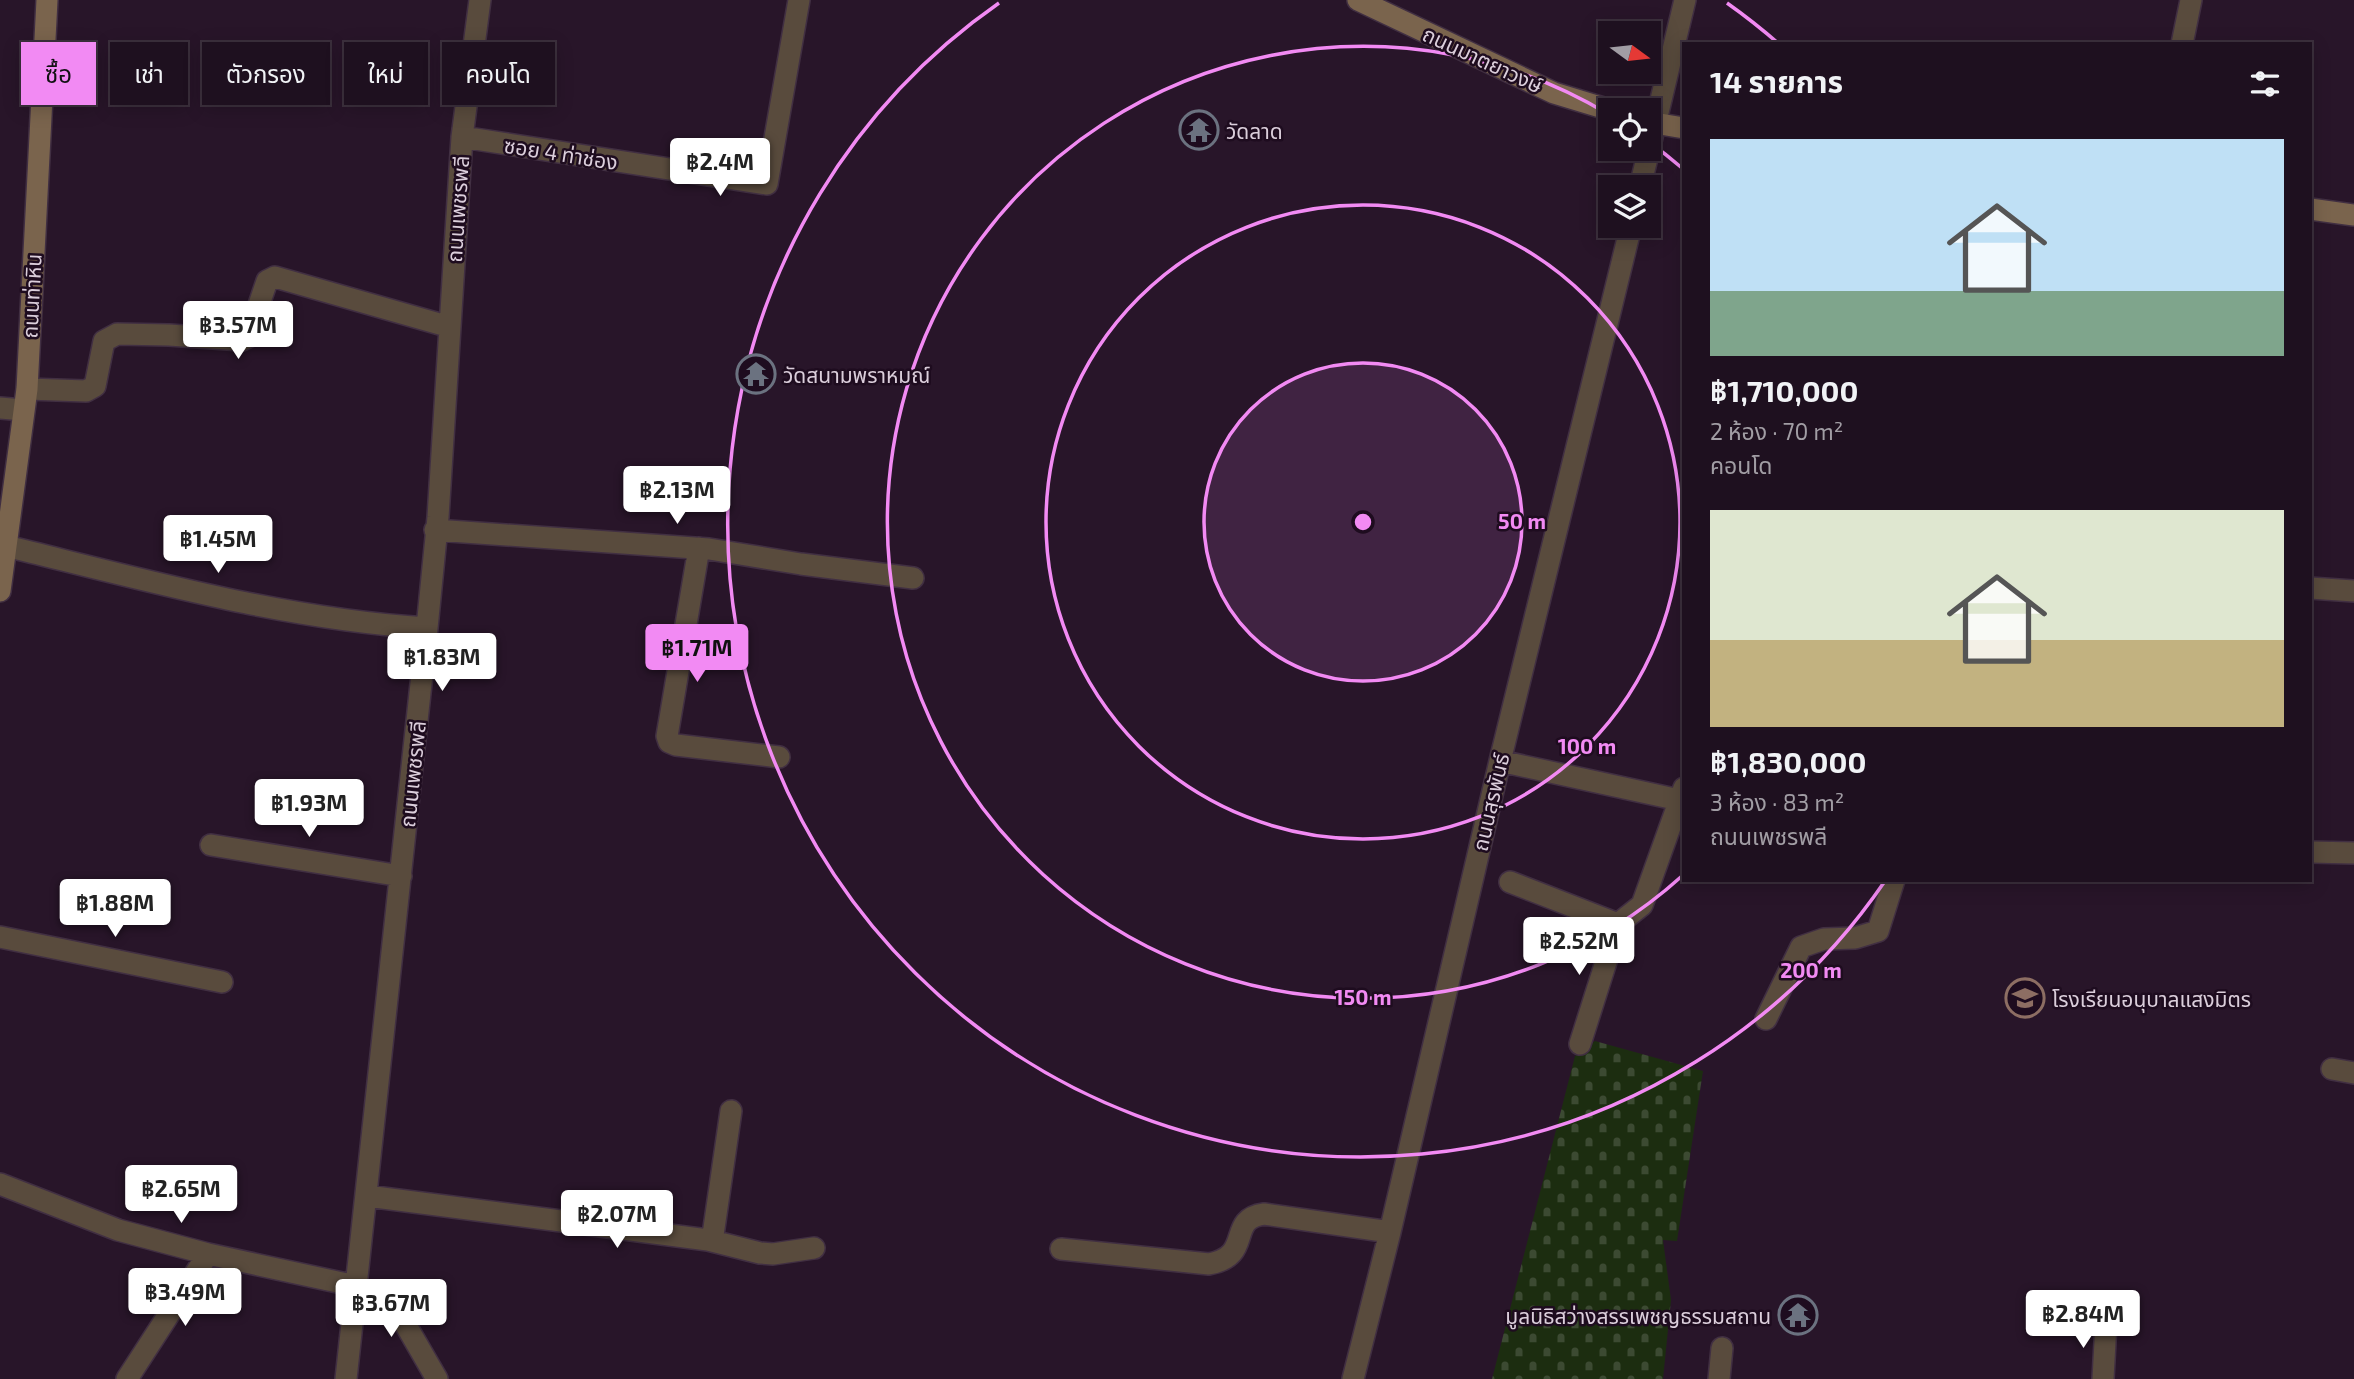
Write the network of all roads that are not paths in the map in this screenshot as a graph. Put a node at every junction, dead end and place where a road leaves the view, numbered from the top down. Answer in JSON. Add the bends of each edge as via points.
{"nodes":[{"id":1,"x":47,"y":0,"type":"edge"},
{"id":2,"x":480,"y":0,"type":"edge"},
{"id":3,"x":799,"y":0,"type":"edge"},
{"id":4,"x":1358,"y":0,"type":"edge"},
{"id":5,"x":1685,"y":0,"type":"edge"},
{"id":6,"x":2191,"y":0,"type":"edge"},
{"id":7,"x":2182,"y":42,"type":"edge"},
{"id":8,"x":1659,"y":98,"type":"edge"},
{"id":9,"x":1598,"y":106,"type":"edge"},
{"id":10,"x":1661,"y":124,"type":"edge"},
{"id":11,"x":1682,"y":128,"type":"edge"},
{"id":12,"x":461,"y":137,"type":"junction"},
{"id":13,"x":2312,"y":209,"type":"edge"},
{"id":14,"x":2354,"y":215,"type":"edge"},
{"id":15,"x":1628,"y":238,"type":"edge"},
{"id":16,"x":450,"y":327,"type":"junction"},
{"id":17,"x":27,"y":389,"type":"junction"},
{"id":18,"x":0,"y":408,"type":"edge"},
{"id":19,"x":23,"y":410,"type":"junction"},
{"id":20,"x":435,"y":530,"type":"junction"},
{"id":21,"x":6,"y":546,"type":"junction"},
{"id":22,"x":699,"y":548,"type":"junction"},
{"id":23,"x":913,"y":578,"type":"dead end"},
{"id":24,"x":2312,"y":588,"type":"edge"},
{"id":25,"x":0,"y":591,"type":"edge"},
{"id":26,"x":2354,"y":591,"type":"edge"},
{"id":27,"x":427,"y":628,"type":"junction"},
{"id":28,"x":779,"y":757,"type":"dead end"},
{"id":29,"x":1500,"y":761,"type":"junction"},
{"id":30,"x":1682,"y":797,"type":"edge"},
{"id":31,"x":211,"y":845,"type":"dead end"},
{"id":32,"x":2312,"y":852,"type":"edge"},
{"id":33,"x":2354,"y":853,"type":"edge"},
{"id":34,"x":401,"y":876,"type":"junction"},
{"id":35,"x":1510,"y":882,"type":"dead end"},
{"id":36,"x":1893,"y":882,"type":"edge"},
{"id":37,"x":1618,"y":924,"type":"junction"},
{"id":38,"x":0,"y":937,"type":"edge"},
{"id":39,"x":222,"y":982,"type":"dead end"},
{"id":40,"x":1766,"y":1019,"type":"dead end"},
{"id":41,"x":1580,"y":1044,"type":"dead end"},
{"id":42,"x":2332,"y":1069,"type":"dead end"},
{"id":43,"x":2354,"y":1073,"type":"edge"},
{"id":44,"x":731,"y":1111,"type":"dead end"},
{"id":45,"x":0,"y":1184,"type":"edge"},
{"id":46,"x":367,"y":1196,"type":"junction"},
{"id":47,"x":1390,"y":1232,"type":"junction"},
{"id":48,"x":708,"y":1240,"type":"junction"},
{"id":49,"x":814,"y":1248,"type":"dead end"},
{"id":50,"x":1061,"y":1249,"type":"dead end"},
{"id":51,"x":208,"y":1254,"type":"junction"},
{"id":52,"x":356,"y":1286,"type":"junction"},
{"id":53,"x":2106,"y":1323,"type":"dead end"},
{"id":54,"x":1722,"y":1348,"type":"dead end"},
{"id":55,"x":127,"y":1379,"type":"edge"},
{"id":56,"x":346,"y":1379,"type":"edge"},
{"id":57,"x":437,"y":1379,"type":"edge"},
{"id":58,"x":1353,"y":1379,"type":"edge"},
{"id":59,"x":1719,"y":1379,"type":"edge"},
{"id":60,"x":2103,"y":1379,"type":"edge"}],
"edges":[{"from":1,"to":17,"type":"street","name":"ถนนท่าหิน"},
{"from":2,"to":12,"type":"street","name":"ถนนเพชรพลี"},
{"from":3,"to":12,"type":"street","name":"ซอย 4 ท่าช่อง","via":[[767,184]]},
{"from":4,"to":9,"type":"street","name":"ถนนมาตยาวงษ์","via":[[1554,93]]},
{"from":5,"to":8,"type":"street"},
{"from":6,"to":7,"type":"street"},
{"from":10,"to":11,"type":"street"},
{"from":12,"to":16,"type":"street","name":"ถนนเพชรพลี"},
{"from":13,"to":14,"type":"street"},
{"from":15,"to":29,"type":"street","name":"ถนนสุรพันธ์"},
{"from":16,"to":17,"type":"street","via":[[275,276],[267,281],[248,337],[242,340],[117,334],[104,341],[94,386],[86,391]]},
{"from":16,"to":20,"type":"street","name":"ถนนเพชรพลี"},
{"from":17,"to":19,"type":"street","name":"ถนนท่าหิน"},
{"from":18,"to":19,"type":"street"},
{"from":19,"to":21,"type":"street","name":"ถนนท่าหิน"},
{"from":20,"to":22,"type":"street"},
{"from":20,"to":27,"type":"street","name":"ถนนเพชรพลี"},
{"from":21,"to":25,"type":"street","name":"ถนนท่าหิน"},
{"from":21,"to":27,"type":"street","via":[[264,607]]},
{"from":22,"to":23,"type":"street"},
{"from":22,"to":28,"type":"street","via":[[669,742]]},
{"from":24,"to":26,"type":"street"},
{"from":27,"to":34,"type":"street","name":"ถนนเพชรพลี"},
{"from":29,"to":30,"type":"street"},
{"from":29,"to":47,"type":"street","name":"ถนนสุรพันธ์"},
{"from":30,"to":37,"type":"street","via":[[1642,905]]},
{"from":31,"to":34,"type":"street"},
{"from":32,"to":33,"type":"street"},
{"from":34,"to":46,"type":"street","name":"ถนนเพชรพลี"},
{"from":35,"to":37,"type":"street"},
{"from":36,"to":40,"type":"street","via":[[1878,931],[1801,947]]},
{"from":37,"to":41,"type":"street"},
{"from":38,"to":39,"type":"street"},
{"from":42,"to":43,"type":"street"},
{"from":44,"to":48,"type":"street","via":[[713,1235]]},
{"from":45,"to":51,"type":"street","via":[[118,1230]]},
{"from":46,"to":48,"type":"street"},
{"from":46,"to":52,"type":"street","name":"ถนนเพชรพลี"},
{"from":47,"to":50,"type":"street","via":[[1264,1214],[1244,1222],[1229,1257],[1209,1264]]},
{"from":47,"to":58,"type":"street","name":"ถนนสุรพันธ์"},
{"from":48,"to":49,"type":"street","via":[[773,1254]]},
{"from":51,"to":52,"type":"street"},
{"from":51,"to":55,"type":"street"},
{"from":52,"to":56,"type":"street","name":"ถนนเพชรพลี"},
{"from":52,"to":57,"type":"street","via":[[400,1315]]},
{"from":53,"to":60,"type":"street"},
{"from":54,"to":59,"type":"street"}]}
